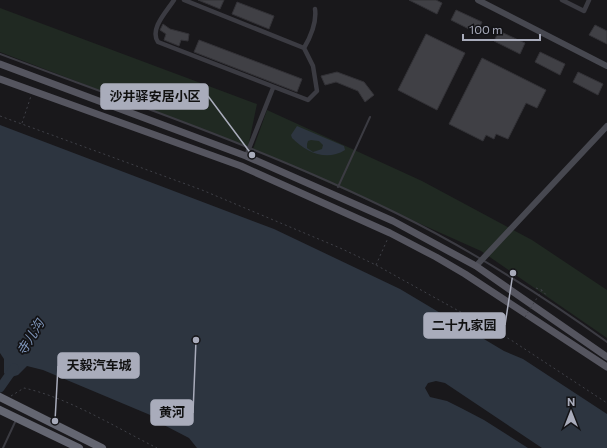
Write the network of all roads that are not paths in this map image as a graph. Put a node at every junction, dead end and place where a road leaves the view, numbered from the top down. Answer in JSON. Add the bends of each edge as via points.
{"nodes":[{"id":1,"x":174,"y":0,"type":"edge"},
{"id":2,"x":184,"y":0,"type":"edge"},
{"id":3,"x":478,"y":0,"type":"edge"},
{"id":4,"x":562,"y":0,"type":"edge"},
{"id":5,"x":589,"y":0,"type":"edge"},
{"id":6,"x":315,"y":9,"type":"dead end"},
{"id":7,"x":304,"y":48,"type":"junction"},
{"id":8,"x":0,"y":54,"type":"edge"},
{"id":9,"x":0,"y":64,"type":"edge"},
{"id":10,"x":607,"y":66,"type":"edge"},
{"id":11,"x":0,"y":79,"type":"edge"},
{"id":12,"x":273,"y":88,"type":"junction"},
{"id":13,"x":370,"y":118,"type":"dead end"},
{"id":14,"x":607,"y":126,"type":"edge"},
{"id":15,"x":249,"y":148,"type":"junction"},
{"id":16,"x":246,"y":156,"type":"junction"},
{"id":17,"x":338,"y":187,"type":"junction"},
{"id":18,"x":482,"y":260,"type":"junction"},
{"id":19,"x":476,"y":266,"type":"junction"},
{"id":20,"x":607,"y":342,"type":"edge"},
{"id":21,"x":607,"y":357,"type":"edge"},
{"id":22,"x":607,"y":367,"type":"edge"},
{"id":23,"x":3,"y":398,"type":"edge"},
{"id":24,"x":22,"y":408,"type":"junction"},
{"id":25,"x":0,"y":410,"type":"edge"},
{"id":26,"x":17,"y":419,"type":"junction"},
{"id":27,"x":3,"y":448,"type":"edge"},
{"id":28,"x":79,"y":448,"type":"edge"},
{"id":29,"x":102,"y":448,"type":"edge"}],
"edges":[{"from":1,"to":12,"type":"street","via":[[156,30],[158,42]]},
{"from":2,"to":7,"type":"street"},
{"from":3,"to":10,"type":"street"},
{"from":4,"to":5,"type":"street","via":[[584,11]]},
{"from":6,"to":7,"type":"street","via":[[316,17],[311,35]]},
{"from":7,"to":12,"type":"street","via":[[313,66],[317,91],[308,100]]},
{"from":8,"to":15,"type":"lane"},
{"from":9,"to":16,"type":"main road"},
{"from":11,"to":22,"type":"main road","via":[[241,166],[390,233],[436,256]]},
{"from":12,"to":15,"type":"street"},
{"from":13,"to":17,"type":"lane"},
{"from":14,"to":18,"type":"street"},
{"from":15,"to":16,"type":"street"},
{"from":15,"to":17,"type":"lane"},
{"from":16,"to":19,"type":"main road","via":[[392,221]]},
{"from":17,"to":18,"type":"lane","via":[[396,213]]},
{"from":18,"to":19,"type":"street"},
{"from":18,"to":20,"type":"lane","via":[[529,287]]},
{"from":19,"to":21,"type":"main road"},
{"from":23,"to":24,"type":"highway"},
{"from":24,"to":26,"type":"lane"},
{"from":24,"to":29,"type":"highway"},
{"from":25,"to":26,"type":"highway"},
{"from":26,"to":27,"type":"lane"},
{"from":26,"to":28,"type":"highway"}]}
